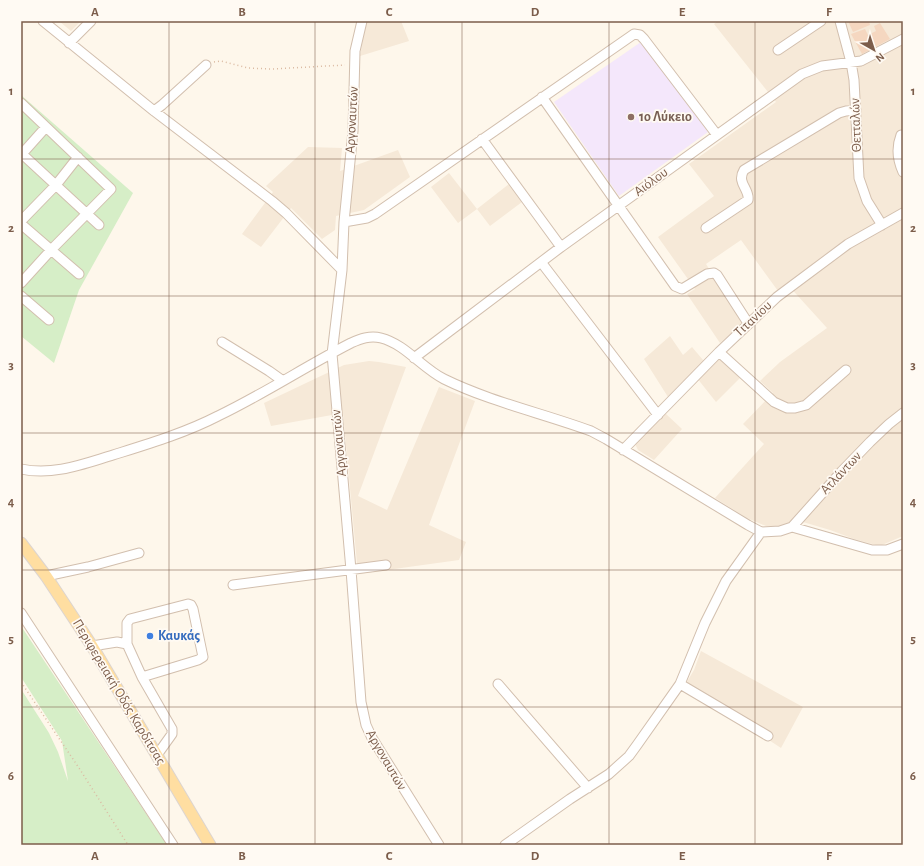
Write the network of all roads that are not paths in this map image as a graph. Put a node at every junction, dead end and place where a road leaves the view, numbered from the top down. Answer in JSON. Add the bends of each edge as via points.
{"nodes":[{"id":1,"x":43,"y":21,"type":"edge"},
{"id":2,"x":91,"y":21,"type":"edge"},
{"id":3,"x":362,"y":21,"type":"edge"},
{"id":4,"x":821,"y":21,"type":"edge"},
{"id":5,"x":840,"y":21,"type":"edge"},
{"id":6,"x":903,"y":38,"type":"edge"},
{"id":7,"x":69,"y":43,"type":"junction"},
{"id":8,"x":778,"y":50,"type":"dead end"},
{"id":9,"x":852,"y":62,"type":"junction"},
{"id":10,"x":206,"y":65,"type":"road end"},
{"id":11,"x":542,"y":97,"type":"junction"},
{"id":12,"x":21,"y":103,"type":"edge"},
{"id":13,"x":856,"y":110,"type":"junction"},
{"id":14,"x":154,"y":111,"type":"junction"},
{"id":15,"x":46,"y":127,"type":"junction"},
{"id":16,"x":717,"y":135,"type":"junction"},
{"id":17,"x":901,"y":135,"type":"dead end"},
{"id":18,"x":482,"y":139,"type":"junction"},
{"id":19,"x":21,"y":154,"type":"edge"},
{"id":20,"x":78,"y":157,"type":"junction"},
{"id":21,"x":903,"y":172,"type":"edge"},
{"id":22,"x":56,"y":185,"type":"junction"},
{"id":23,"x":619,"y":205,"type":"junction"},
{"id":24,"x":903,"y":213,"type":"edge"},
{"id":25,"x":87,"y":214,"type":"junction"},
{"id":26,"x":21,"y":221,"type":"edge"},
{"id":27,"x":344,"y":222,"type":"junction"},
{"id":28,"x":21,"y":224,"type":"edge"},
{"id":29,"x":99,"y":225,"type":"dead end"},
{"id":30,"x":882,"y":225,"type":"junction"},
{"id":31,"x":706,"y":228,"type":"dead end"},
{"id":32,"x":561,"y":247,"type":"junction"},
{"id":33,"x":51,"y":250,"type":"junction"},
{"id":34,"x":541,"y":262,"type":"junction"},
{"id":35,"x":342,"y":270,"type":"junction"},
{"id":36,"x":78,"y":274,"type":"dead end"},
{"id":37,"x":21,"y":283,"type":"edge"},
{"id":38,"x":21,"y":296,"type":"edge"},
{"id":39,"x":49,"y":320,"type":"dead end"},
{"id":40,"x":748,"y":323,"type":"junction"},
{"id":41,"x":222,"y":342,"type":"dead end"},
{"id":42,"x":719,"y":352,"type":"junction"},
{"id":43,"x":332,"y":354,"type":"junction"},
{"id":44,"x":414,"y":358,"type":"junction"},
{"id":45,"x":846,"y":370,"type":"dead end"},
{"id":46,"x":283,"y":382,"type":"junction"},
{"id":47,"x":903,"y":413,"type":"edge"},
{"id":48,"x":658,"y":415,"type":"junction"},
{"id":49,"x":623,"y":450,"type":"junction"},
{"id":50,"x":21,"y":469,"type":"edge"},
{"id":51,"x":792,"y":527,"type":"junction"},
{"id":52,"x":761,"y":532,"type":"junction"},
{"id":53,"x":21,"y":544,"type":"edge"},
{"id":54,"x":903,"y":544,"type":"edge"},
{"id":55,"x":139,"y":553,"type":"dead end"},
{"id":56,"x":386,"y":565,"type":"dead end"},
{"id":57,"x":351,"y":570,"type":"junction"},
{"id":58,"x":46,"y":576,"type":"junction"},
{"id":59,"x":233,"y":585,"type":"dead end"},
{"id":60,"x":21,"y":613,"type":"edge"},
{"id":61,"x":127,"y":644,"type":"junction"},
{"id":62,"x":92,"y":646,"type":"junction"},
{"id":63,"x":142,"y":677,"type":"junction"},
{"id":64,"x":498,"y":684,"type":"dead end"},
{"id":65,"x":680,"y":684,"type":"junction"},
{"id":66,"x":768,"y":736,"type":"dead end"},
{"id":67,"x":157,"y":755,"type":"junction"},
{"id":68,"x":588,"y":788,"type":"junction"},
{"id":69,"x":173,"y":845,"type":"edge"},
{"id":70,"x":210,"y":845,"type":"edge"},
{"id":71,"x":439,"y":845,"type":"edge"},
{"id":72,"x":505,"y":845,"type":"edge"}],
"edges":[{"from":1,"to":7,"type":"street"},
{"from":2,"to":7,"type":"street"},
{"from":3,"to":27,"type":"street","name":"Αργοναυτών","via":[[355,51],[353,131]]},
{"from":4,"to":8,"type":"street"},
{"from":5,"to":9,"type":"street","name":"Θετταλών"},
{"from":6,"to":9,"type":"street","name":"Αιόλου","via":[[863,60]]},
{"from":7,"to":14,"type":"street"},
{"from":9,"to":13,"type":"street","name":"Θετταλών"},
{"from":9,"to":16,"type":"street","name":"Αιόλου","via":[[808,70]]},
{"from":10,"to":14,"type":"street"},
{"from":11,"to":16,"type":"street","via":[[634,34],[644,39]]},
{"from":11,"to":18,"type":"street"},
{"from":11,"to":23,"type":"street"},
{"from":12,"to":15,"type":"street"},
{"from":13,"to":30,"type":"street","name":"Θετταλών","via":[[859,178],[867,201]]},
{"from":13,"to":31,"type":"street","via":[[839,113],[744,170],[741,181],[749,195],[748,200]]},
{"from":14,"to":35,"type":"street","via":[[286,213]]},
{"from":15,"to":19,"type":"street"},
{"from":15,"to":20,"type":"street"},
{"from":16,"to":23,"type":"street","name":"Αιόλου"},
{"from":17,"to":21,"type":"street","via":[[897,150]]},
{"from":18,"to":27,"type":"street","via":[[375,214]]},
{"from":18,"to":32,"type":"street"},
{"from":19,"to":22,"type":"street"},
{"from":20,"to":22,"type":"street"},
{"from":20,"to":25,"type":"street","via":[[111,189]]},
{"from":22,"to":25,"type":"street"},
{"from":22,"to":26,"type":"street"},
{"from":23,"to":32,"type":"street","name":"Αιόλου"},
{"from":23,"to":40,"type":"street","via":[[677,287],[682,289],[707,274],[714,273]]},
{"from":24,"to":30,"type":"street","name":"Τιτανίου"},
{"from":25,"to":29,"type":"street"},
{"from":25,"to":33,"type":"street"},
{"from":27,"to":35,"type":"street","name":"Αργοναυτών"},
{"from":28,"to":33,"type":"street"},
{"from":30,"to":40,"type":"street","name":"Τιτανίου","via":[[848,244],[812,270]]},
{"from":32,"to":34,"type":"street","name":"Αιόλου"},
{"from":33,"to":36,"type":"street"},
{"from":33,"to":37,"type":"street"},
{"from":34,"to":44,"type":"street","name":"Αιόλου"},
{"from":34,"to":48,"type":"street"},
{"from":35,"to":43,"type":"street","name":"Αργοναυτών"},
{"from":38,"to":39,"type":"street"},
{"from":40,"to":42,"type":"street","name":"Τιτανίου"},
{"from":41,"to":46,"type":"street"},
{"from":42,"to":45,"type":"street","via":[[774,402],[788,408],[806,405]]},
{"from":42,"to":48,"type":"street","name":"Τιτανίου"},
{"from":43,"to":44,"type":"street","via":[[357,340],[377,337],[390,341]]},
{"from":43,"to":46,"type":"street"},
{"from":43,"to":57,"type":"street","name":"Αργοναυτών"},
{"from":44,"to":49,"type":"street","via":[[453,383],[591,431]]},
{"from":46,"to":50,"type":"street","via":[[217,417],[154,442],[62,470]]},
{"from":47,"to":51,"type":"street","name":"Ατλάντων","via":[[870,442]]},
{"from":48,"to":49,"type":"street","name":"Τιτανίου"},
{"from":49,"to":52,"type":"street"},
{"from":51,"to":52,"type":"street","name":"Ατλάντων","via":[[780,531]]},
{"from":51,"to":54,"type":"street","via":[[872,550],[887,550]]},
{"from":52,"to":65,"type":"street","via":[[726,581],[705,623]]},
{"from":53,"to":58,"type":"main road","name":"Περιφερειακή Οδός Καρδίτσας"},
{"from":55,"to":58,"type":"street"},
{"from":56,"to":57,"type":"street"},
{"from":57,"to":59,"type":"street"},
{"from":57,"to":71,"type":"street","name":"Αργοναυτών","via":[[361,702],[366,725],[378,749]]},
{"from":58,"to":62,"type":"main road","name":"Περιφερειακή Οδός Καρδίτσας"},
{"from":60,"to":69,"type":"street"},
{"from":61,"to":62,"type":"street","via":[[117,642]]},
{"from":61,"to":63,"type":"street"},
{"from":61,"to":63,"type":"street","via":[[127,623],[130,619],[191,605],[203,657]]},
{"from":62,"to":67,"type":"main road","name":"Περιφερειακή Οδός Καρδίτσας"},
{"from":63,"to":67,"type":"street","via":[[172,729],[172,734]]},
{"from":64,"to":68,"type":"street"},
{"from":65,"to":66,"type":"street"},
{"from":65,"to":68,"type":"street","via":[[629,756]]},
{"from":67,"to":70,"type":"main road","name":"Περιφερειακή Οδός Καρδίτσας"},
{"from":68,"to":72,"type":"street"}]}
